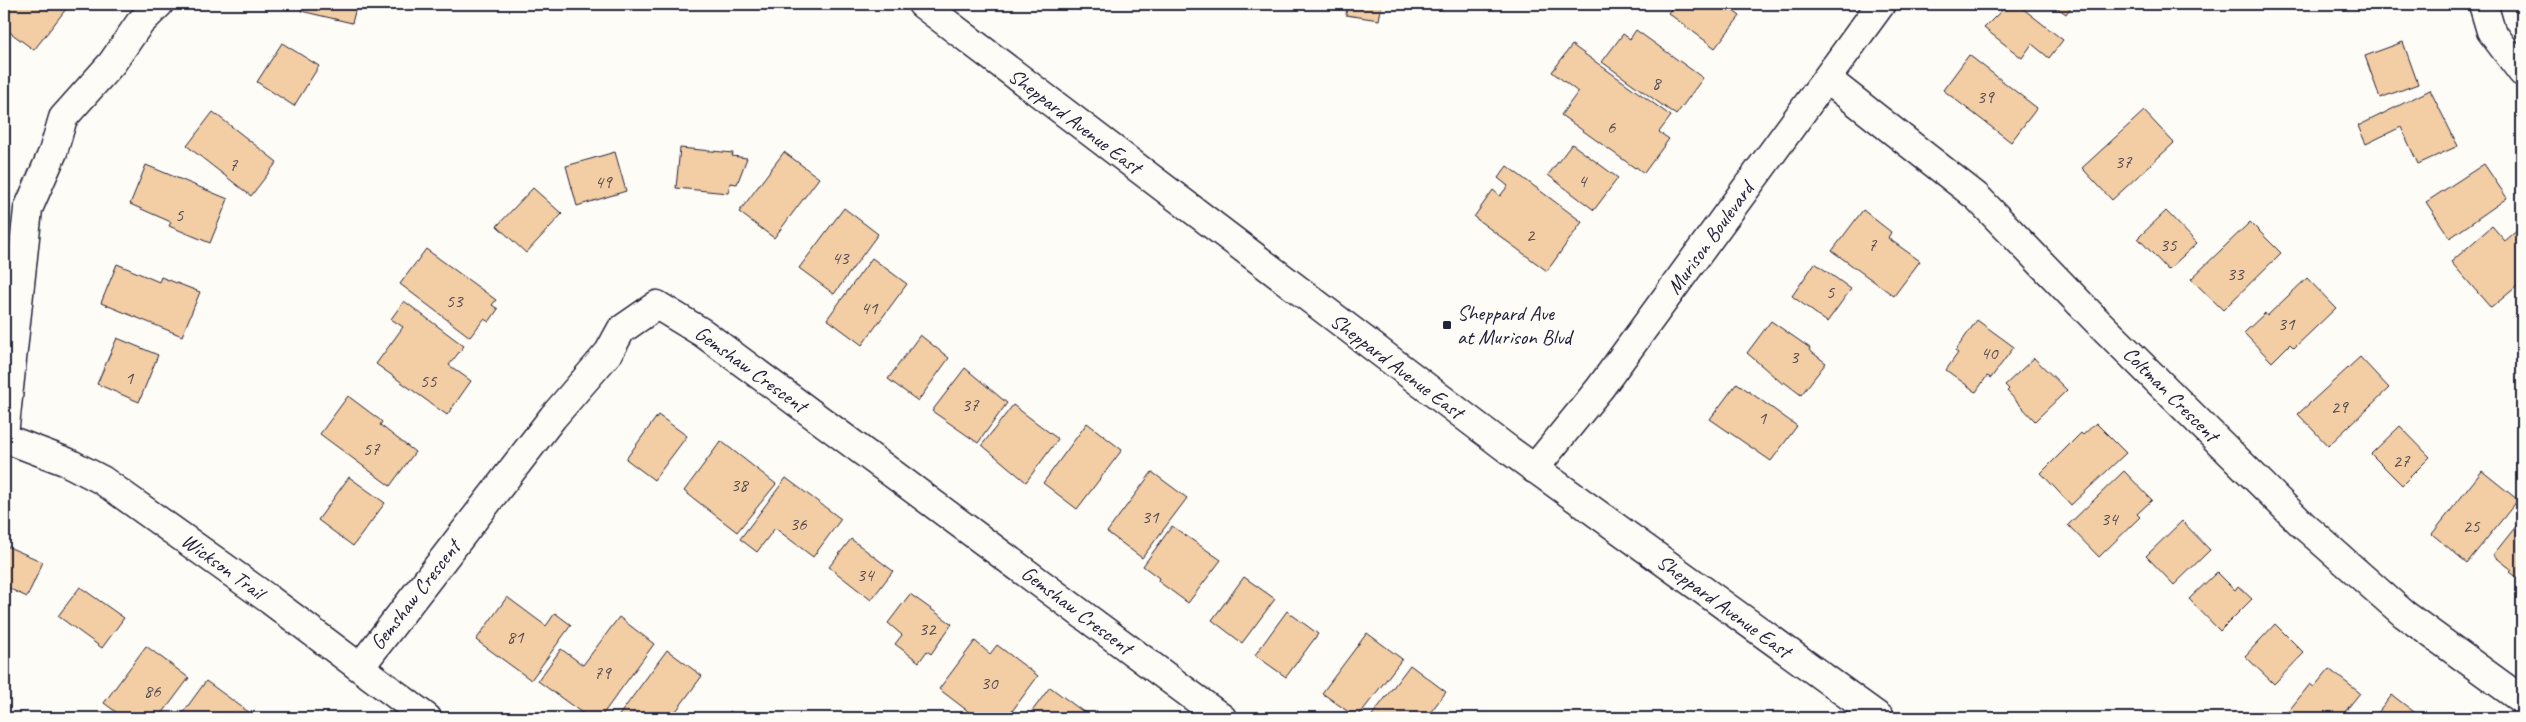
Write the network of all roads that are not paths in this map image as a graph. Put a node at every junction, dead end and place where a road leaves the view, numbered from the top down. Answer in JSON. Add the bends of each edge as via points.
{"nodes":[{"id":1,"x":159,"y":4,"type":"edge"},
{"id":2,"x":922,"y":4,"type":"edge"},
{"id":3,"x":1881,"y":4,"type":"edge"},
{"id":4,"x":2483,"y":4,"type":"edge"},
{"id":5,"x":2522,"y":72,"type":"edge"},
{"id":6,"x":1827,"y":79,"type":"junction"},
{"id":7,"x":4,"y":435,"type":"edge"},
{"id":8,"x":4,"y":438,"type":"edge"},
{"id":9,"x":1534,"y":468,"type":"junction"},
{"id":10,"x":360,"y":667,"type":"junction"},
{"id":11,"x":2522,"y":700,"type":"edge"},
{"id":12,"x":427,"y":718,"type":"edge"},
{"id":13,"x":1222,"y":718,"type":"edge"},
{"id":14,"x":1880,"y":718,"type":"edge"}],
"edges":[{"from":1,"to":7,"type":"street","via":[[63,118],[53,152],[28,209]]},
{"from":2,"to":9,"type":"street","name":"Sheppard Avenue East"},
{"from":3,"to":6,"type":"street","name":"Murison Boulevard"},
{"from":4,"to":5,"type":"street","via":[[2491,31]]},
{"from":6,"to":9,"type":"street","name":"Murison Boulevard","via":[[1600,388]]},
{"from":6,"to":11,"type":"street","name":"Coltman Crescent","via":[[1977,197],[2096,320],[2310,530],[2404,614]]},
{"from":8,"to":10,"type":"street","name":"Wickson Trail","via":[[67,462],[102,480]]},
{"from":9,"to":14,"type":"street","name":"Sheppard Avenue East"},
{"from":10,"to":12,"type":"street","name":"Wickson Trail"},
{"from":10,"to":13,"type":"street","name":"Gemshaw Crescent","via":[[553,417],[609,352],[621,330],[657,305],[704,333]]}]}
